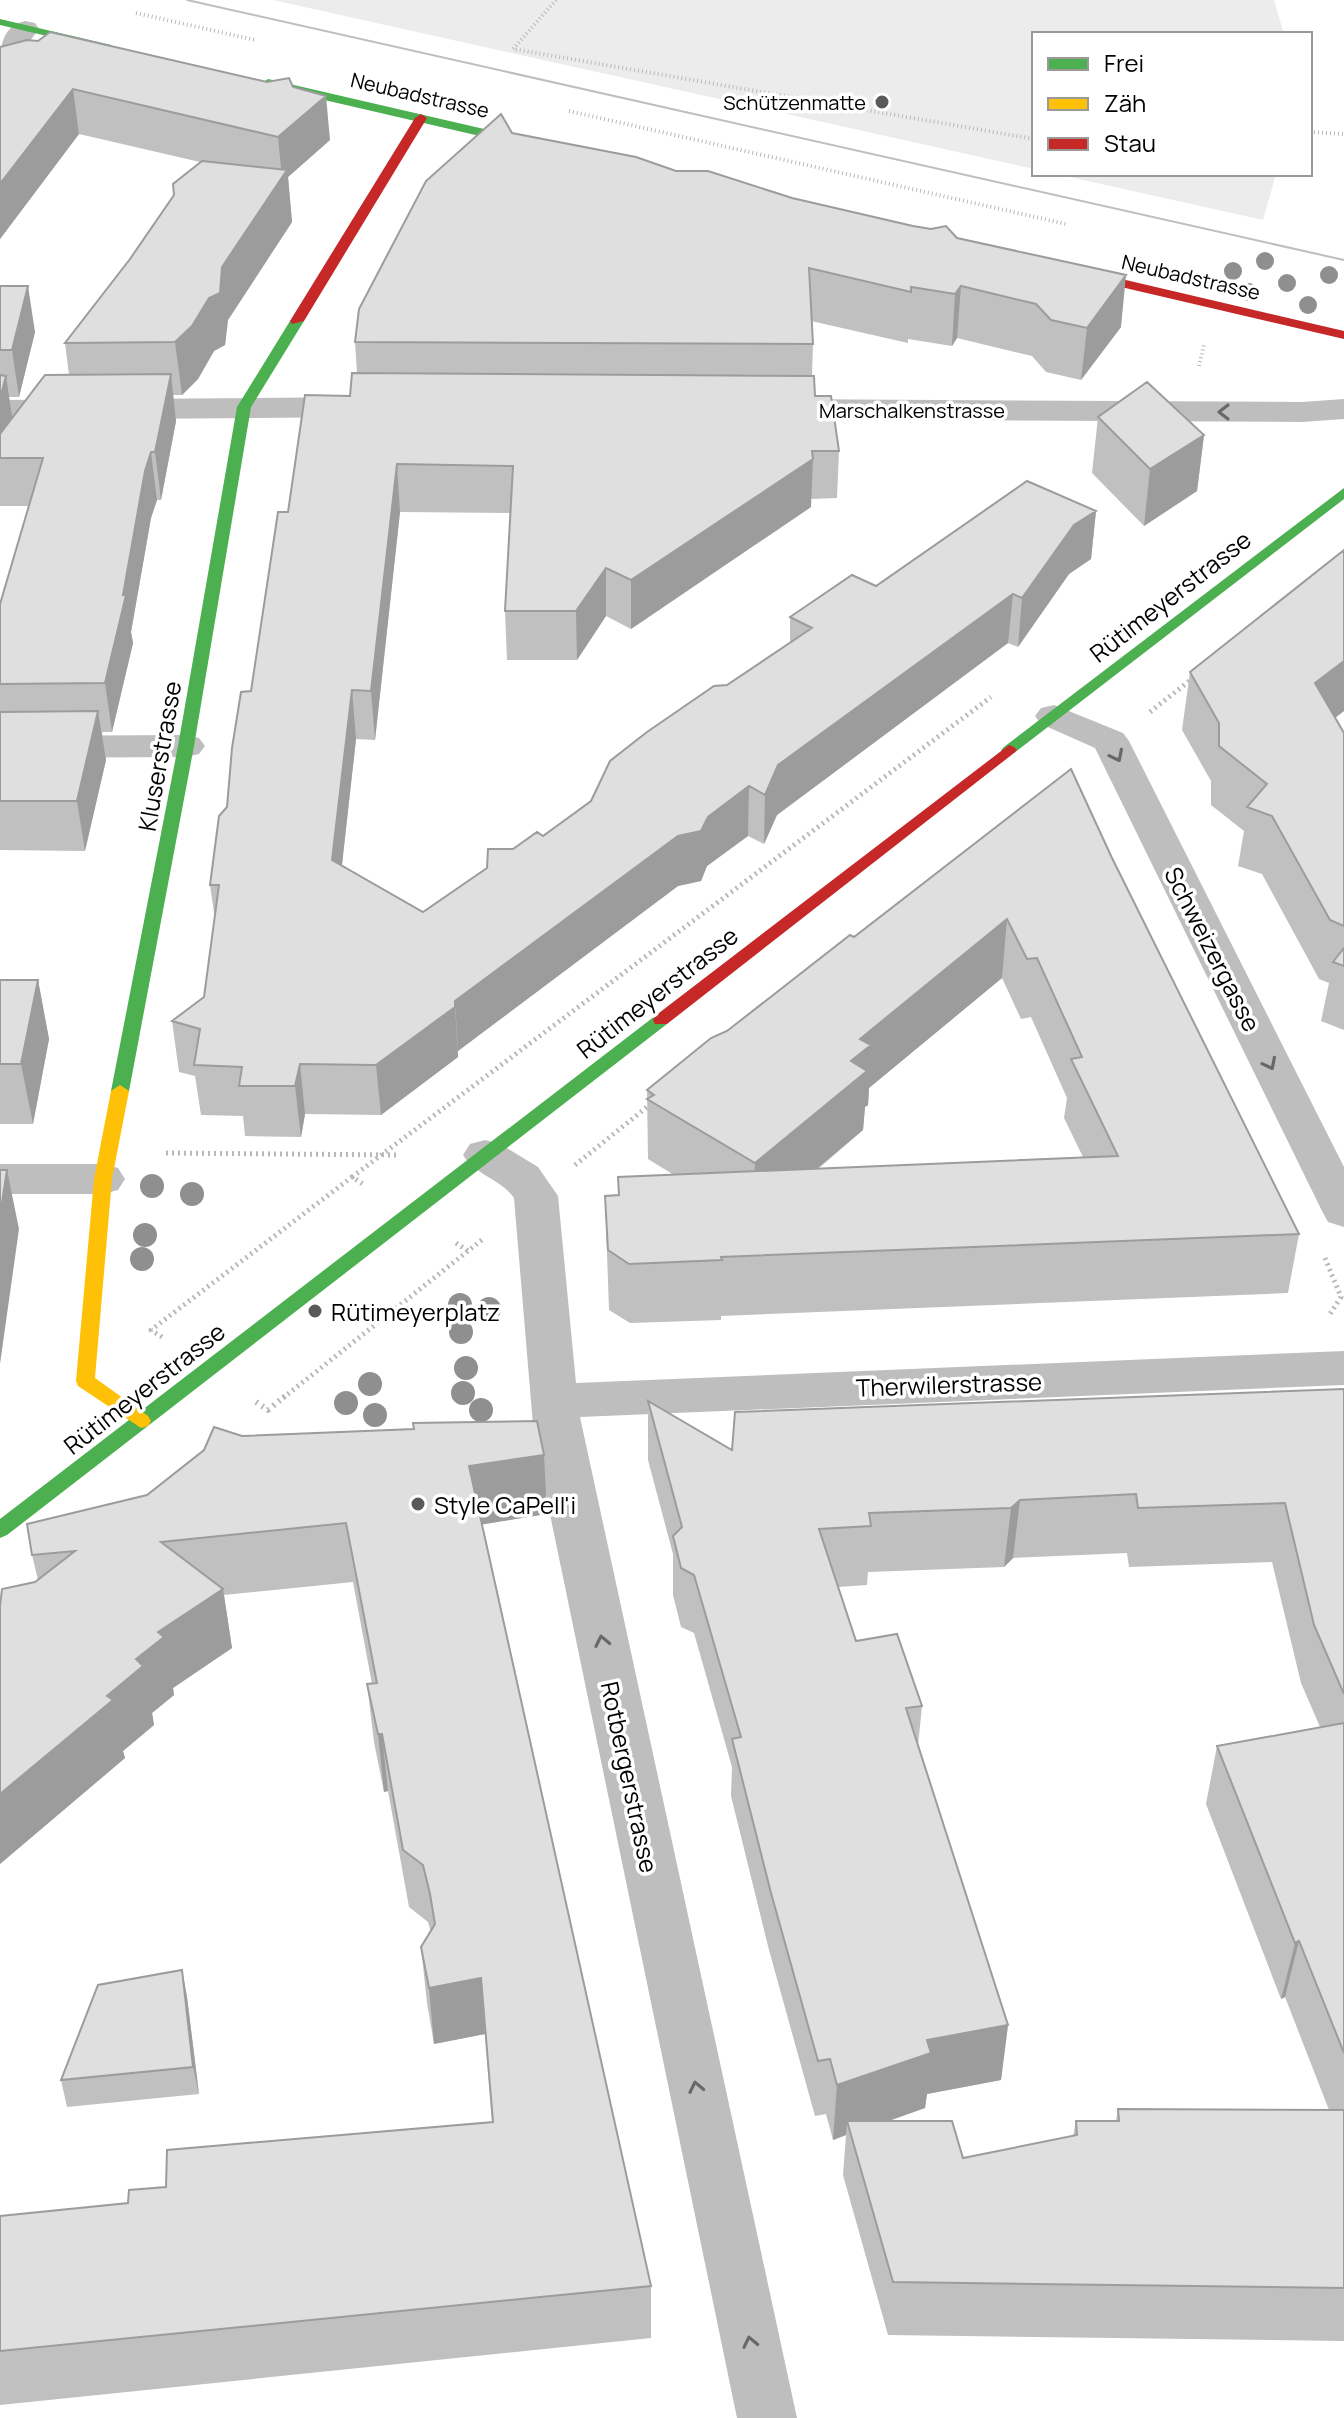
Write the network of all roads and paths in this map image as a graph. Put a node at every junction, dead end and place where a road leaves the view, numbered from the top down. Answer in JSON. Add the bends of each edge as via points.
{"nodes":[{"id":1,"x":556,"y":0,"type":"edge"},
{"id":2,"x":126,"y":11,"type":"dead end"},
{"id":3,"x":13,"y":26,"type":"edge"},
{"id":4,"x":264,"y":42,"type":"dead end"},
{"id":5,"x":132,"y":53,"type":"edge"},
{"id":6,"x":0,"y":61,"type":"edge"},
{"id":7,"x":254,"y":80,"type":"edge"},
{"id":8,"x":557,"y":109,"type":"dead end"},
{"id":9,"x":421,"y":118,"type":"junction"},
{"id":10,"x":1312,"y":132,"type":"edge"},
{"id":11,"x":1344,"y":134,"type":"edge"},
{"id":12,"x":1032,"y":139,"type":"edge"},
{"id":13,"x":560,"y":151,"type":"edge"},
{"id":14,"x":1066,"y":224,"type":"dead end"},
{"id":15,"x":1055,"y":267,"type":"edge"},
{"id":16,"x":1344,"y":335,"type":"edge"},
{"id":17,"x":244,"y":407,"type":"junction"},
{"id":18,"x":388,"y":408,"type":"edge"},
{"id":19,"x":740,"y":409,"type":"edge"},
{"id":20,"x":1344,"y":409,"type":"edge"},
{"id":21,"x":0,"y":410,"type":"edge"},
{"id":22,"x":1344,"y":492,"type":"edge"},
{"id":23,"x":1202,"y":671,"type":"edge"},
{"id":24,"x":995,"y":694,"type":"dead end"},
{"id":25,"x":1054,"y":716,"type":"junction"},
{"id":26,"x":1110,"y":741,"type":"junction"},
{"id":27,"x":186,"y":746,"type":"junction"},
{"id":28,"x":0,"y":747,"type":"edge"},
{"id":29,"x":663,"y":1094,"type":"edge"},
{"id":30,"x":385,"y":1154,"type":"junction"},
{"id":31,"x":485,"y":1155,"type":"junction"},
{"id":32,"x":106,"y":1166,"type":"junction"},
{"id":33,"x":570,"y":1168,"type":"dead end"},
{"id":34,"x":352,"y":1177,"type":"dead end"},
{"id":35,"x":0,"y":1179,"type":"edge"},
{"id":36,"x":1344,"y":1211,"type":"edge"},
{"id":37,"x":1322,"y":1253,"type":"dead end"},
{"id":38,"x":1320,"y":1322,"type":"dead end"},
{"id":39,"x":1344,"y":1368,"type":"edge"},
{"id":40,"x":555,"y":1401,"type":"junction"},
{"id":41,"x":141,"y":1421,"type":"junction"},
{"id":42,"x":0,"y":1530,"type":"edge"},
{"id":43,"x":767,"y":2418,"type":"edge"}],
"edges":[{"from":1,"to":12,"type":"path","via":[[513,49]]},
{"from":2,"to":4,"type":"path"},
{"from":3,"to":5,"type":"street"},
{"from":3,"to":6,"type":"street"},
{"from":7,"to":9,"type":"street","name":"Neubadstrasse"},
{"from":8,"to":14,"type":"path"},
{"from":9,"to":13,"type":"street","name":"Neubadstrasse"},
{"from":9,"to":17,"type":"street","name":"Kluserstrasse"},
{"from":10,"to":11,"type":"path"},
{"from":15,"to":16,"type":"street","name":"Neubadstrasse"},
{"from":17,"to":18,"type":"street"},
{"from":17,"to":21,"type":"street"},
{"from":17,"to":27,"type":"street","name":"Kluserstrasse"},
{"from":20,"to":19,"type":"street","name":"Marschalkenstrasse","one_way":true},
{"from":22,"to":25,"type":"street","name":"Rütimeyerstrasse"},
{"from":23,"to":26,"type":"path"},
{"from":24,"to":30,"type":"path"},
{"from":25,"to":26,"type":"street"},
{"from":25,"to":31,"type":"street","name":"Rütimeyerstrasse"},
{"from":26,"to":36,"type":"street","name":"Schweizergasse","one_way":true},
{"from":27,"to":28,"type":"street"},
{"from":27,"to":32,"type":"street","name":"Kluserstrasse"},
{"from":29,"to":33,"type":"path"},
{"from":30,"to":31,"type":"path"},
{"from":30,"to":32,"type":"path"},
{"from":30,"to":34,"type":"path"},
{"from":31,"to":40,"type":"street","name":"Rotbergerstrasse","via":[[523,1178],[536,1196]]},
{"from":31,"to":41,"type":"street","name":"Rütimeyerstrasse"},
{"from":32,"to":35,"type":"street"},
{"from":32,"to":41,"type":"street","name":"Kluserstrasse","via":[[85,1381]]},
{"from":37,"to":38,"type":"path","via":[[1341,1297]]},
{"from":39,"to":40,"type":"street","name":"Therwilerstrasse"},
{"from":43,"to":40,"type":"street","name":"Rotbergerstrasse","one_way":true,"via":[[558,1437]]},
{"from":41,"to":42,"type":"street","name":"Rütimeyerstrasse"}]}
